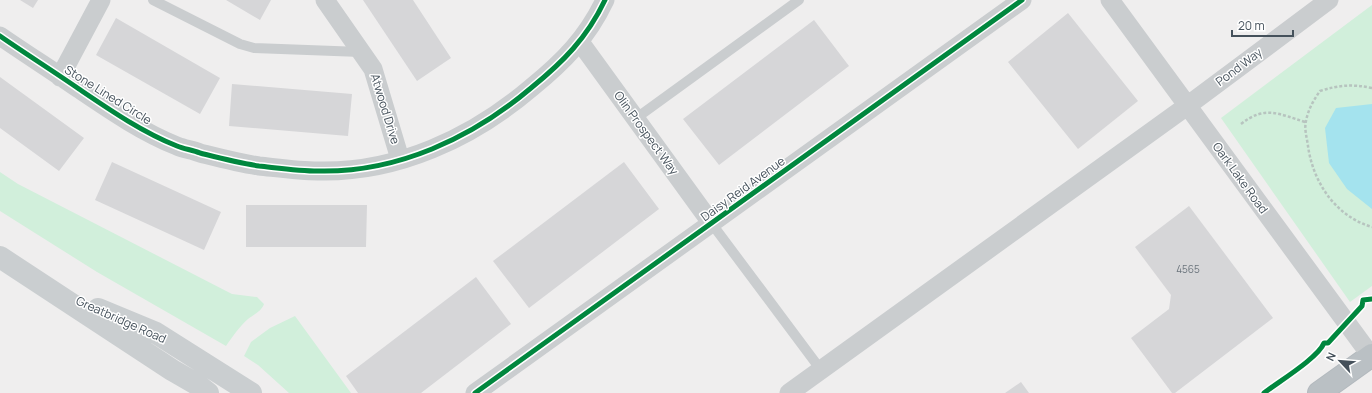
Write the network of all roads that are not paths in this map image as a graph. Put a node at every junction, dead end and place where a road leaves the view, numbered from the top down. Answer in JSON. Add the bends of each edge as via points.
{"nodes":[{"id":1,"x":101,"y":0,"type":"edge"},
{"id":2,"x":153,"y":0,"type":"edge"},
{"id":3,"x":326,"y":0,"type":"edge"},
{"id":4,"x":605,"y":0,"type":"edge"},
{"id":5,"x":799,"y":0,"type":"edge"},
{"id":6,"x":1022,"y":0,"type":"edge"},
{"id":7,"x":1110,"y":0,"type":"edge"},
{"id":8,"x":1329,"y":0,"type":"edge"},
{"id":9,"x":0,"y":36,"type":"edge"},
{"id":10,"x":580,"y":42,"type":"junction"},
{"id":11,"x":361,"y":52,"type":"junction"},
{"id":12,"x":60,"y":77,"type":"junction"},
{"id":13,"x":1187,"y":106,"type":"junction"},
{"id":14,"x":635,"y":119,"type":"junction"},
{"id":15,"x":400,"y":159,"type":"junction"},
{"id":16,"x":712,"y":224,"type":"junction"},
{"id":17,"x":0,"y":257,"type":"edge"},
{"id":18,"x":50,"y":290,"type":"junction"},
{"id":19,"x":1372,"y":356,"type":"edge"},
{"id":20,"x":821,"y":370,"type":"junction"},
{"id":21,"x":208,"y":393,"type":"edge"},
{"id":22,"x":251,"y":393,"type":"edge"},
{"id":23,"x":476,"y":393,"type":"edge"},
{"id":24,"x":789,"y":393,"type":"edge"},
{"id":25,"x":1319,"y":393,"type":"edge"}],
"edges":[{"from":1,"to":12,"type":"street"},
{"from":2,"to":11,"type":"lane","via":[[240,44],[254,48]]},
{"from":3,"to":11,"type":"street","name":"Atwood Drive"},
{"from":4,"to":10,"type":"street","name":"Stone Lined Circle"},
{"from":5,"to":14,"type":"lane"},
{"from":6,"to":16,"type":"street","name":"Daisy Reid Avenue"},
{"from":7,"to":13,"type":"street","name":"Oark Lake Road"},
{"from":8,"to":13,"type":"street","name":"Pond Way"},
{"from":9,"to":12,"type":"street","name":"Stone Lined Circle"},
{"from":10,"to":14,"type":"street","name":"Olin Prospect Way"},
{"from":10,"to":15,"type":"street","name":"Stone Lined Circle","via":[[554,69],[488,121],[458,138]]},
{"from":11,"to":15,"type":"street","name":"Atwood Drive","via":[[373,69]]},
{"from":12,"to":15,"type":"street","name":"Stone Lined Circle","via":[[114,113],[177,146],[239,163],[319,171],[355,169]]},
{"from":13,"to":19,"type":"street","name":"Oark Lake Road"},
{"from":13,"to":20,"type":"street","name":"Pond Way"},
{"from":14,"to":16,"type":"street","name":"Olin Prospect Way"},
{"from":16,"to":20,"type":"lane"},
{"from":16,"to":23,"type":"street","name":"Daisy Reid Avenue"},
{"from":17,"to":18,"type":"street","name":"Greatbridge Road"},
{"from":18,"to":21,"type":"street","name":"Greatbridge Road"},
{"from":18,"to":22,"type":"street","name":"Greatbridge Road","via":[[156,333]]},
{"from":19,"to":25,"type":"highway"},
{"from":20,"to":24,"type":"street","name":"Pond Way"}]}
